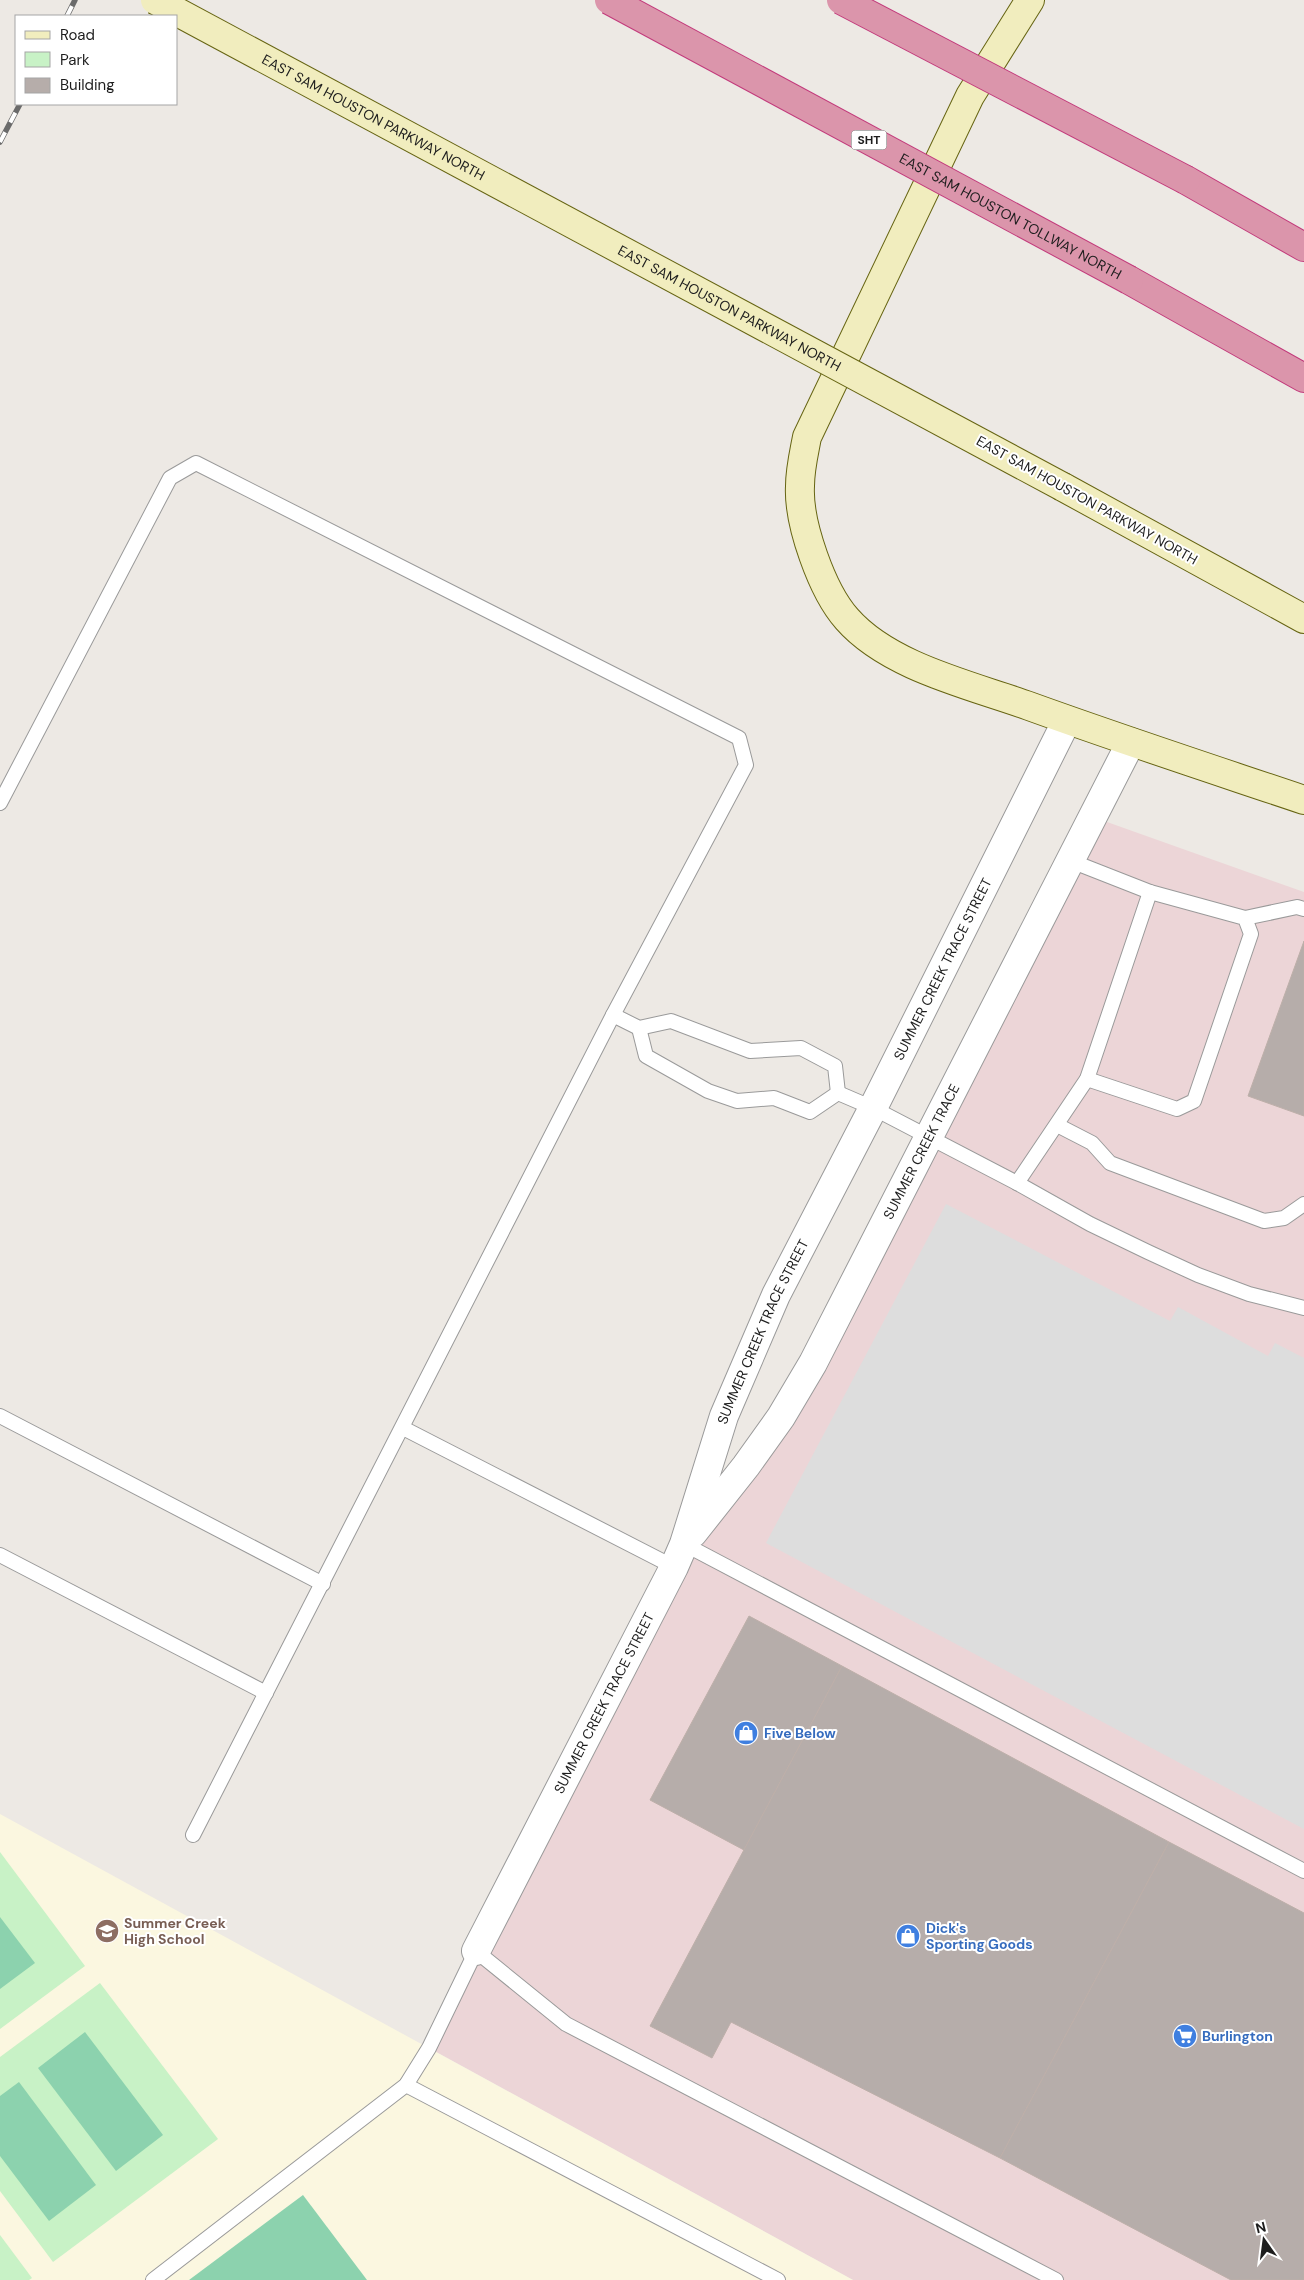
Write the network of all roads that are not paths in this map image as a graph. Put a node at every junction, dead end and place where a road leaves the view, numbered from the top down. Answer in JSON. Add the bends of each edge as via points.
{"nodes":[{"id":1,"x":155,"y":0,"type":"edge"},
{"id":2,"x":609,"y":0,"type":"edge"},
{"id":3,"x":841,"y":0,"type":"edge"},
{"id":4,"x":1030,"y":0,"type":"edge"},
{"id":5,"x":1304,"y":247,"type":"edge"},
{"id":6,"x":1304,"y":378,"type":"edge"},
{"id":7,"x":1304,"y":619,"type":"edge"},
{"id":8,"x":1067,"y":720,"type":"junction"},
{"id":9,"x":1131,"y":742,"type":"junction"},
{"id":10,"x":1304,"y":800,"type":"edge"},
{"id":11,"x":0,"y":803,"type":"edge"},
{"id":12,"x":1070,"y":862,"type":"junction"},
{"id":13,"x":1150,"y":892,"type":"junction"},
{"id":14,"x":1304,"y":909,"type":"edge"},
{"id":15,"x":1245,"y":918,"type":"junction"},
{"id":16,"x":613,"y":1015,"type":"junction"},
{"id":17,"x":639,"y":1028,"type":"junction"},
{"id":18,"x":1087,"y":1079,"type":"junction"},
{"id":19,"x":838,"y":1093,"type":"junction"},
{"id":20,"x":873,"y":1108,"type":"junction"},
{"id":21,"x":1057,"y":1125,"type":"junction"},
{"id":22,"x":930,"y":1138,"type":"junction"},
{"id":23,"x":1017,"y":1183,"type":"junction"},
{"id":24,"x":1304,"y":1204,"type":"edge"},
{"id":25,"x":1304,"y":1308,"type":"edge"},
{"id":26,"x":0,"y":1416,"type":"edge"},
{"id":27,"x":403,"y":1428,"type":"junction"},
{"id":28,"x":0,"y":1554,"type":"edge"},
{"id":29,"x":679,"y":1556,"type":"junction"},
{"id":30,"x":323,"y":1584,"type":"junction"},
{"id":31,"x":266,"y":1693,"type":"junction"},
{"id":32,"x":193,"y":1835,"type":"dead end"},
{"id":33,"x":1304,"y":1871,"type":"edge"},
{"id":34,"x":476,"y":1951,"type":"junction"},
{"id":35,"x":406,"y":2085,"type":"junction"},
{"id":36,"x":153,"y":2280,"type":"edge"},
{"id":37,"x":778,"y":2280,"type":"edge"},
{"id":38,"x":1056,"y":2280,"type":"edge"}],
"edges":[{"from":1,"to":7,"type":"main road","name":"EAST SAM HOUSTON PARKWAY NORTH","bridge":true},
{"from":2,"to":6,"type":"highway","name":"EAST SAM HOUSTON TOLLWAY NORTH","number":"SHT","bridge":true},
{"from":3,"to":5,"type":"highway","bridge":true,"via":[[1186,180]]},
{"from":4,"to":8,"type":"main road","via":[[970,96],[807,437],[800,487],[802,514],[818,570],[846,618],[874,642],[908,662]]},
{"from":8,"to":9,"type":"main road"},
{"from":8,"to":20,"type":"street","name":"SUMMER CREEK TRACE STREET"},
{"from":9,"to":10,"type":"main road"},
{"from":9,"to":12,"type":"street","name":"SUMMER CREEK TRACE"},
{"from":11,"to":16,"type":"lane","via":[[170,478],[196,463],[739,738],[746,765]]},
{"from":12,"to":13,"type":"lane"},
{"from":12,"to":22,"type":"street","name":"SUMMER CREEK TRACE"},
{"from":13,"to":15,"type":"lane"},
{"from":13,"to":18,"type":"lane"},
{"from":14,"to":15,"type":"lane","via":[[1297,907]]},
{"from":15,"to":18,"type":"lane","via":[[1251,934],[1194,1101],[1177,1109]]},
{"from":16,"to":17,"type":"lane"},
{"from":16,"to":27,"type":"lane"},
{"from":17,"to":19,"type":"lane","via":[[671,1021],[750,1051],[801,1048],[835,1066]]},
{"from":17,"to":19,"type":"lane","via":[[646,1056],[708,1091],[736,1101],[774,1098],[810,1112]]},
{"from":18,"to":21,"type":"lane"},
{"from":19,"to":20,"type":"lane"},
{"from":20,"to":22,"type":"lane"},
{"from":20,"to":29,"type":"street","name":"SUMMER CREEK TRACE STREET","via":[[749,1354],[724,1416]]},
{"from":21,"to":23,"type":"lane"},
{"from":21,"to":24,"type":"lane","via":[[1092,1143],[1110,1163],[1264,1221],[1284,1218]]},
{"from":22,"to":23,"type":"lane"},
{"from":22,"to":29,"type":"street","name":"SUMMER CREEK TRACE","via":[[813,1364],[781,1417]]},
{"from":23,"to":25,"type":"lane","via":[[1090,1224],[1198,1275],[1249,1294]]},
{"from":26,"to":30,"type":"lane"},
{"from":27,"to":29,"type":"lane"},
{"from":27,"to":30,"type":"lane"},
{"from":28,"to":31,"type":"lane"},
{"from":29,"to":33,"type":"lane"},
{"from":29,"to":34,"type":"street","name":"SUMMER CREEK TRACE STREET"},
{"from":30,"to":31,"type":"lane"},
{"from":31,"to":32,"type":"lane"},
{"from":34,"to":35,"type":"lane","via":[[429,2048]]},
{"from":34,"to":38,"type":"lane","via":[[566,2024]]},
{"from":35,"to":36,"type":"lane"},
{"from":35,"to":37,"type":"lane"}]}
